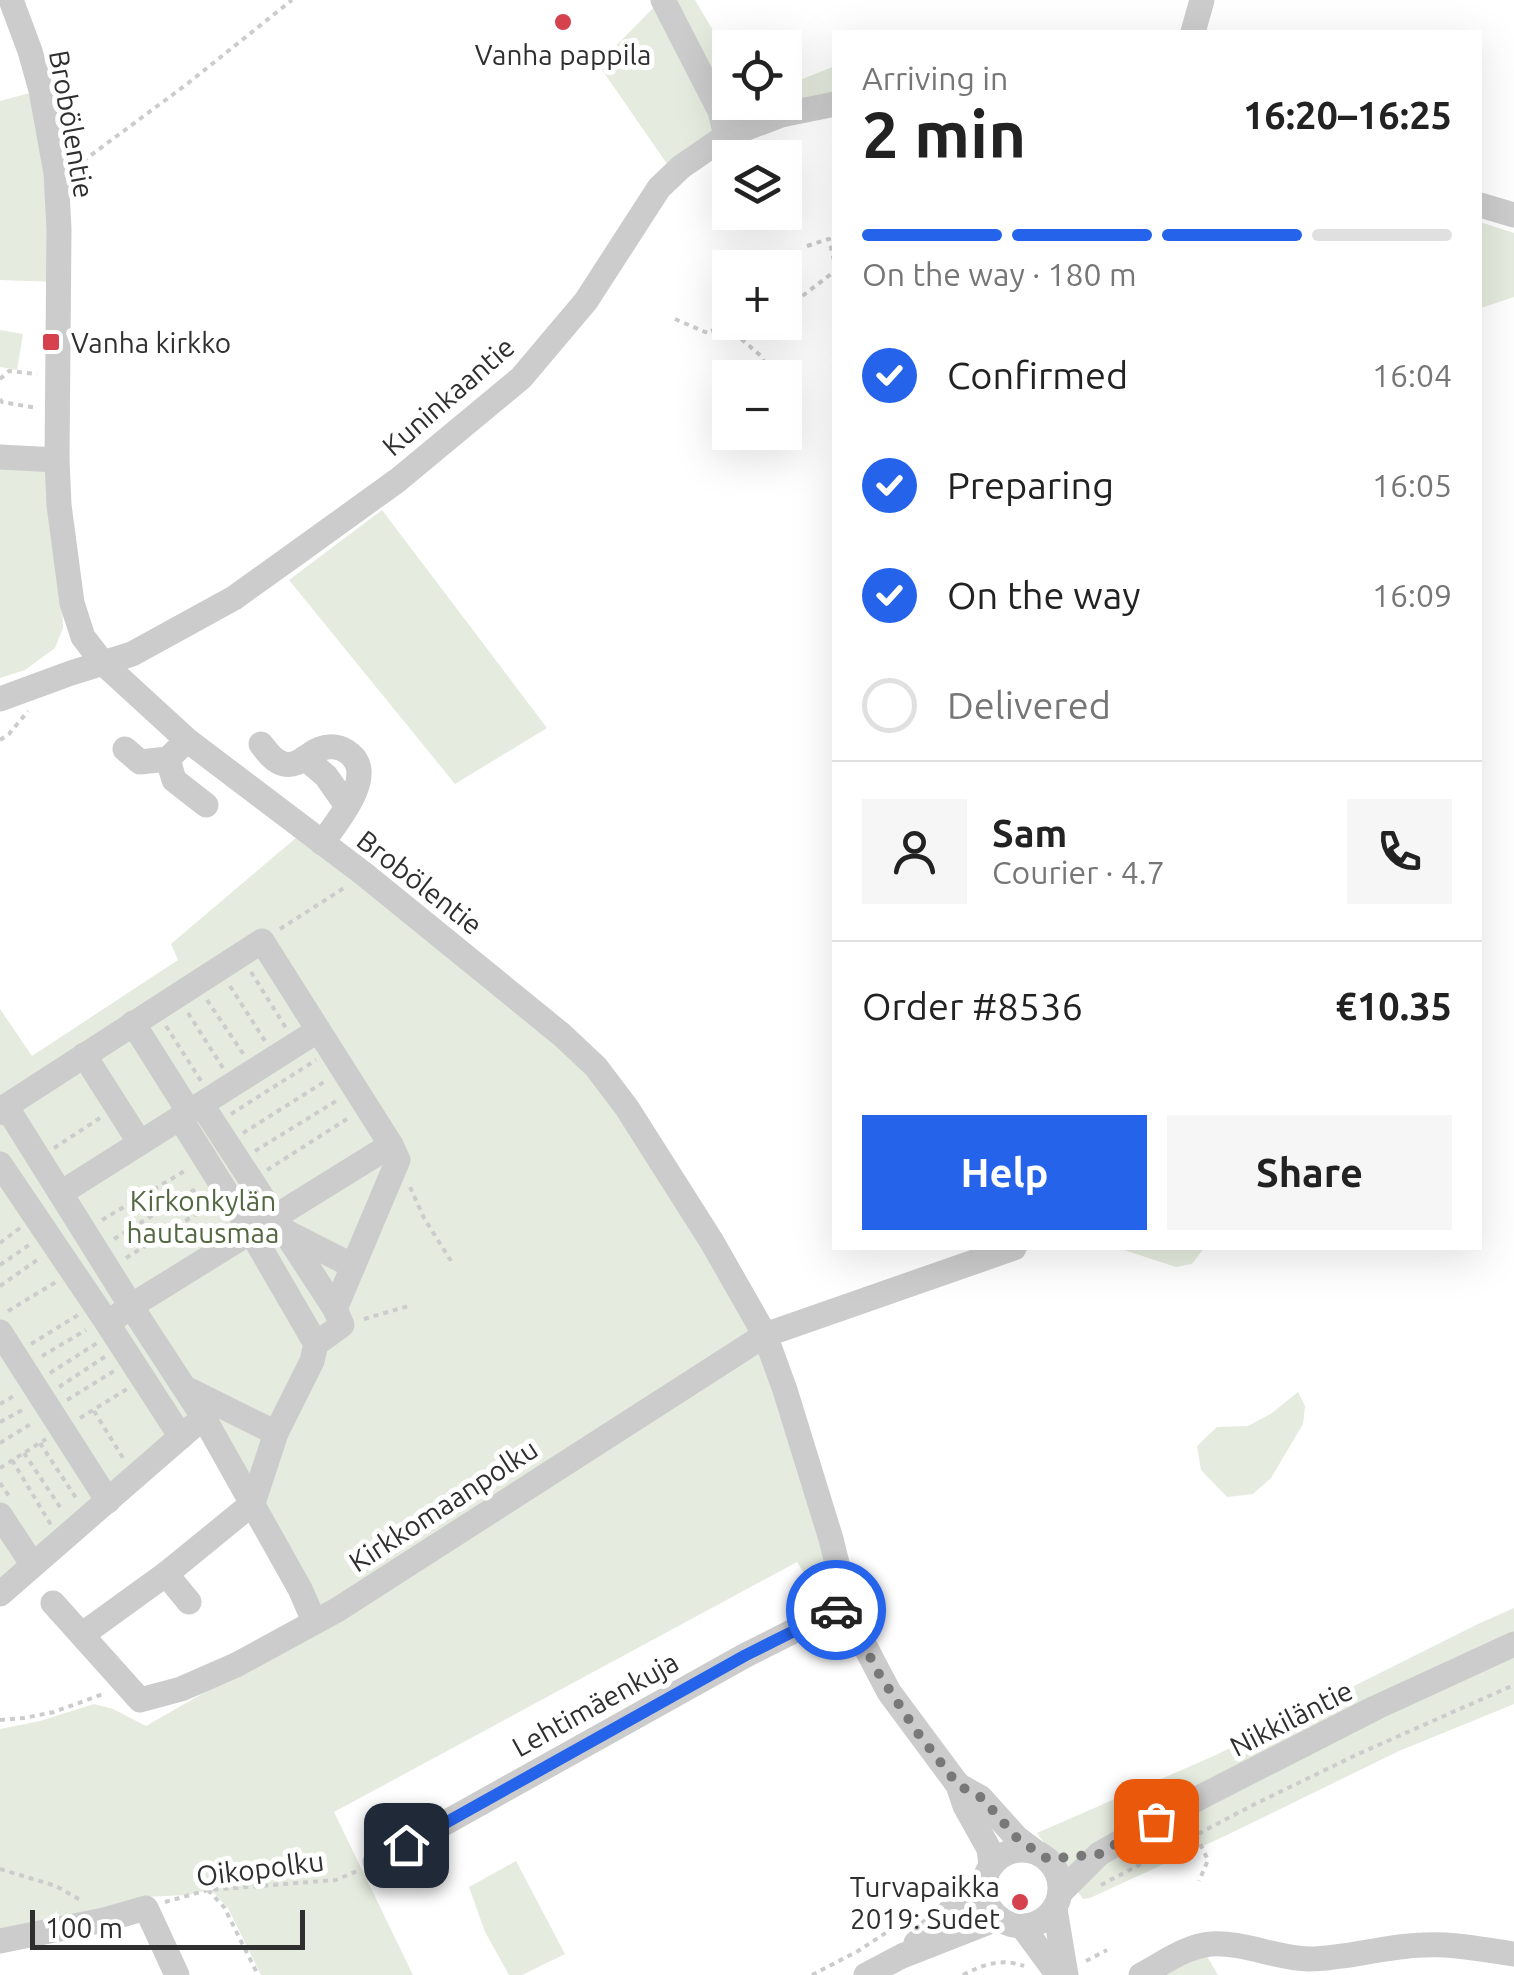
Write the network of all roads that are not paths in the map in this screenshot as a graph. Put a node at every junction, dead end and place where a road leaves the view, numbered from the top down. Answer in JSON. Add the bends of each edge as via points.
{"nodes":[{"id":1,"x":11,"y":0,"type":"edge"},
{"id":2,"x":663,"y":0,"type":"edge"},
{"id":3,"x":1202,"y":0,"type":"edge"},
{"id":4,"x":1194,"y":30,"type":"edge"},
{"id":5,"x":832,"y":105,"type":"edge"},
{"id":6,"x":726,"y":136,"type":"junction"},
{"id":7,"x":1482,"y":206,"type":"edge"},
{"id":8,"x":1514,"y":215,"type":"edge"},
{"id":9,"x":0,"y":457,"type":"edge"},
{"id":10,"x":57,"y":460,"type":"junction"},
{"id":11,"x":104,"y":663,"type":"junction"},
{"id":12,"x":0,"y":699,"type":"edge"},
{"id":13,"x":260,"y":744,"type":"dead end"},
{"id":14,"x":124,"y":750,"type":"dead end"},
{"id":15,"x":178,"y":750,"type":"junction"},
{"id":16,"x":206,"y":805,"type":"dead end"},
{"id":17,"x":322,"y":843,"type":"junction"},
{"id":18,"x":133,"y":1024,"type":"junction"},
{"id":19,"x":84,"y":1055,"type":"junction"},
{"id":20,"x":256,"y":1109,"type":"junction"},
{"id":21,"x":0,"y":1112,"type":"edge"},
{"id":22,"x":0,"y":1132,"type":"edge"},
{"id":23,"x":140,"y":1143,"type":"junction"},
{"id":24,"x":394,"y":1153,"type":"junction"},
{"id":25,"x":0,"y":1164,"type":"edge"},
{"id":26,"x":61,"y":1193,"type":"junction"},
{"id":27,"x":278,"y":1224,"type":"junction"},
{"id":28,"x":251,"y":1232,"type":"junction"},
{"id":29,"x":1008,"y":1250,"type":"edge"},
{"id":30,"x":353,"y":1266,"type":"junction"},
{"id":31,"x":131,"y":1306,"type":"junction"},
{"id":32,"x":338,"y":1317,"type":"junction"},
{"id":33,"x":109,"y":1325,"type":"junction"},
{"id":34,"x":0,"y":1332,"type":"edge"},
{"id":35,"x":765,"y":1335,"type":"junction"},
{"id":36,"x":316,"y":1344,"type":"junction"},
{"id":37,"x":184,"y":1388,"type":"junction"},
{"id":38,"x":204,"y":1418,"type":"junction"},
{"id":39,"x":276,"y":1433,"type":"junction"},
{"id":40,"x":181,"y":1437,"type":"junction"},
{"id":41,"x":108,"y":1500,"type":"junction"},
{"id":42,"x":252,"y":1503,"type":"junction"},
{"id":43,"x":0,"y":1515,"type":"edge"},
{"id":44,"x":33,"y":1565,"type":"junction"},
{"id":45,"x":166,"y":1574,"type":"junction"},
{"id":46,"x":0,"y":1594,"type":"edge"},
{"id":47,"x":190,"y":1602,"type":"dead end"},
{"id":48,"x":53,"y":1603,"type":"dead end"},
{"id":49,"x":848,"y":1604,"type":"junction"},
{"id":50,"x":314,"y":1621,"type":"junction"},
{"id":51,"x":83,"y":1634,"type":"junction"},
{"id":52,"x":1514,"y":1644,"type":"edge"},
{"id":53,"x":958,"y":1785,"type":"junction"},
{"id":54,"x":1099,"y":1854,"type":"junction"},
{"id":55,"x":1041,"y":1855,"type":"junction"},
{"id":56,"x":376,"y":1862,"type":"road end"},
{"id":57,"x":988,"y":1871,"type":"junction"},
{"id":58,"x":1058,"y":1900,"type":"junction"},
{"id":59,"x":1010,"y":1922,"type":"junction"},
{"id":60,"x":0,"y":1941,"type":"edge"},
{"id":61,"x":1514,"y":1954,"type":"edge"},
{"id":62,"x":902,"y":1956,"type":"junction"},
{"id":63,"x":1074,"y":1969,"type":"edge"},
{"id":64,"x":1046,"y":1972,"type":"edge"},
{"id":65,"x":177,"y":1975,"type":"edge"},
{"id":66,"x":866,"y":1975,"type":"edge"},
{"id":67,"x":1141,"y":1975,"type":"edge"}],
"edges":[{"from":1,"to":10,"type":"street","name":"Brobölentie","via":[[42,90],[56,173]]},
{"from":2,"to":6,"type":"street","via":[[720,111]]},
{"from":3,"to":4,"type":"street"},
{"from":5,"to":6,"type":"street","name":"Kuninkaantie"},
{"from":6,"to":11,"type":"street","name":"Kuninkaantie","via":[[659,188],[586,302],[522,378],[398,480],[234,598]]},
{"from":7,"to":8,"type":"street"},
{"from":9,"to":10,"type":"street"},
{"from":10,"to":11,"type":"street","name":"Brobölentie","via":[[72,603],[83,637]]},
{"from":11,"to":12,"type":"street","name":"Kuninkaantie"},
{"from":11,"to":15,"type":"street","name":"Brobölentie"},
{"from":13,"to":17,"type":"street","via":[[282,764],[334,746],[357,762],[354,795]]},
{"from":14,"to":15,"type":"street","via":[[140,762]]},
{"from":15,"to":16,"type":"street","via":[[174,780]]},
{"from":15,"to":17,"type":"street","name":"Brobölentie"},
{"from":17,"to":35,"type":"street","name":"Brobölentie","via":[[596,1066]]},
{"from":18,"to":19,"type":"street"},
{"from":18,"to":20,"type":"street"},
{"from":18,"to":20,"type":"street","via":[[240,954]]},
{"from":19,"to":21,"type":"street"},
{"from":19,"to":23,"type":"street"},
{"from":20,"to":23,"type":"street"},
{"from":20,"to":24,"type":"street"},
{"from":20,"to":27,"type":"street"},
{"from":20,"to":28,"type":"street"},
{"from":21,"to":22,"type":"street","via":[[6,1128]]},
{"from":21,"to":26,"type":"street","via":[[11,1114]]},
{"from":23,"to":26,"type":"street"},
{"from":24,"to":27,"type":"street"},
{"from":24,"to":30,"type":"street"},
{"from":25,"to":33,"type":"street"},
{"from":26,"to":31,"type":"street"},
{"from":27,"to":28,"type":"street"},
{"from":27,"to":30,"type":"street"},
{"from":27,"to":32,"type":"street"},
{"from":28,"to":31,"type":"street"},
{"from":28,"to":36,"type":"street"},
{"from":29,"to":35,"type":"street","name":"Kirkkomaanpolku"},
{"from":30,"to":32,"type":"street"},
{"from":31,"to":33,"type":"street"},
{"from":31,"to":37,"type":"street"},
{"from":32,"to":36,"type":"street"},
{"from":33,"to":40,"type":"street"},
{"from":34,"to":41,"type":"street","via":[[29,1376],[51,1436]]},
{"from":35,"to":49,"type":"street","name":"Brobölentie"},
{"from":35,"to":50,"type":"street","name":"Kirkkomaanpolku"},
{"from":36,"to":39,"type":"street"},
{"from":37,"to":38,"type":"street"},
{"from":37,"to":39,"type":"street"},
{"from":38,"to":40,"type":"street"},
{"from":38,"to":42,"type":"street"},
{"from":39,"to":42,"type":"street"},
{"from":40,"to":41,"type":"street"},
{"from":41,"to":44,"type":"street"},
{"from":42,"to":45,"type":"street"},
{"from":42,"to":50,"type":"street"},
{"from":43,"to":44,"type":"street"},
{"from":44,"to":46,"type":"street"},
{"from":45,"to":47,"type":"street"},
{"from":45,"to":51,"type":"street"},
{"from":48,"to":51,"type":"street"},
{"from":49,"to":53,"type":"street","name":"Brobölentie","via":[[889,1692]]},
{"from":49,"to":56,"type":"street","name":"Lehtimäenkuja"},
{"from":50,"to":51,"type":"street","name":"Kirkkomaanpolku","via":[[182,1689],[140,1700]]},
{"from":52,"to":54,"type":"street","name":"Nikkiläntie","via":[[1375,1708]]},
{"from":53,"to":55,"type":"street","name":"Brobölentie","via":[[982,1798]]},
{"from":53,"to":57,"type":"street","name":"Brobölentie","via":[[989,1849]]},
{"from":54,"to":55,"type":"street","name":"Nikkiläntie"},
{"from":54,"to":58,"type":"street","name":"Nikkiläntie"},
{"from":55,"to":57,"type":"street","via":[[1010,1851]]},
{"from":55,"to":58,"type":"street","via":[[1056,1868]]},
{"from":57,"to":59,"type":"street","via":[[986,1900]]},
{"from":57,"to":62,"type":"street"},
{"from":58,"to":59,"type":"street","via":[[1035,1924]]},
{"from":58,"to":63,"type":"street"},
{"from":59,"to":62,"type":"street"},
{"from":59,"to":64,"type":"street"},
{"from":60,"to":65,"type":"street","via":[[146,1908]]},
{"from":61,"to":67,"type":"street","via":[[1422,1945],[1326,1959],[1209,1944]]},
{"from":62,"to":66,"type":"street"}]}
